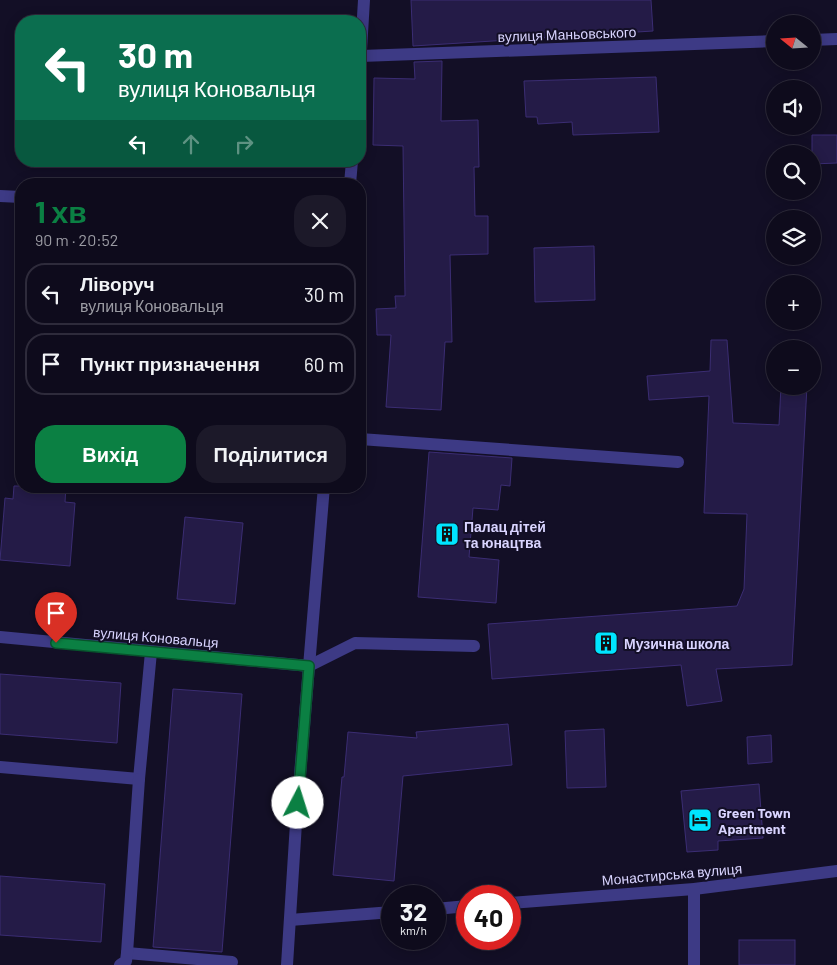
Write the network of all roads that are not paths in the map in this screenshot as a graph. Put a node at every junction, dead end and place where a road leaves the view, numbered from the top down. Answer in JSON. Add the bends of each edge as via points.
{"nodes":[{"id":1,"x":364,"y":0,"type":"edge"},
{"id":2,"x":363,"y":15,"type":"edge"},
{"id":3,"x":837,"y":38,"type":"edge"},
{"id":4,"x":821,"y":39,"type":"edge"},
{"id":5,"x":766,"y":42,"type":"edge"},
{"id":6,"x":366,"y":62,"type":"edge"},
{"id":7,"x":0,"y":196,"type":"edge"},
{"id":8,"x":15,"y":197,"type":"edge"},
{"id":9,"x":366,"y":439,"type":"edge"},
{"id":10,"x":678,"y":462,"type":"dead end"},
{"id":11,"x":323,"y":493,"type":"edge"},
{"id":12,"x":0,"y":638,"type":"edge"},
{"id":13,"x":474,"y":646,"type":"dead end"},
{"id":14,"x":151,"y":652,"type":"junction"},
{"id":15,"x":309,"y":666,"type":"junction"},
{"id":16,"x":0,"y":767,"type":"edge"},
{"id":17,"x":139,"y":779,"type":"junction"},
{"id":18,"x":837,"y":871,"type":"edge"},
{"id":19,"x":694,"y":889,"type":"junction"},
{"id":20,"x":521,"y":902,"type":"edge"},
{"id":21,"x":381,"y":913,"type":"edge"},
{"id":22,"x":290,"y":920,"type":"junction"},
{"id":23,"x":127,"y":953,"type":"junction"},
{"id":24,"x":232,"y":962,"type":"dead end"},
{"id":25,"x":120,"y":965,"type":"edge"},
{"id":26,"x":287,"y":965,"type":"edge"},
{"id":27,"x":694,"y":965,"type":"edge"}],
"edges":[{"from":1,"to":2,"type":"street"},
{"from":3,"to":4,"type":"street"},
{"from":5,"to":6,"type":"street","name":"вулиця Маньовського"},
{"from":7,"to":8,"type":"street"},
{"from":9,"to":10,"type":"street"},
{"from":11,"to":15,"type":"street"},
{"from":12,"to":14,"type":"street","name":"вулиця Коновальця"},
{"from":13,"to":15,"type":"street","via":[[355,643]]},
{"from":14,"to":15,"type":"street","name":"вулиця Коновальця"},
{"from":14,"to":17,"type":"street"},
{"from":15,"to":22,"type":"street"},
{"from":16,"to":17,"type":"street"},
{"from":17,"to":23,"type":"street"},
{"from":18,"to":19,"type":"street","name":"Монастирська вулиця"},
{"from":19,"to":20,"type":"street","name":"Монастирська вулиця"},
{"from":19,"to":27,"type":"street"},
{"from":21,"to":22,"type":"street"},
{"from":22,"to":26,"type":"street"},
{"from":23,"to":24,"type":"street"},
{"from":23,"to":25,"type":"street","via":[[126,961]]}]}
